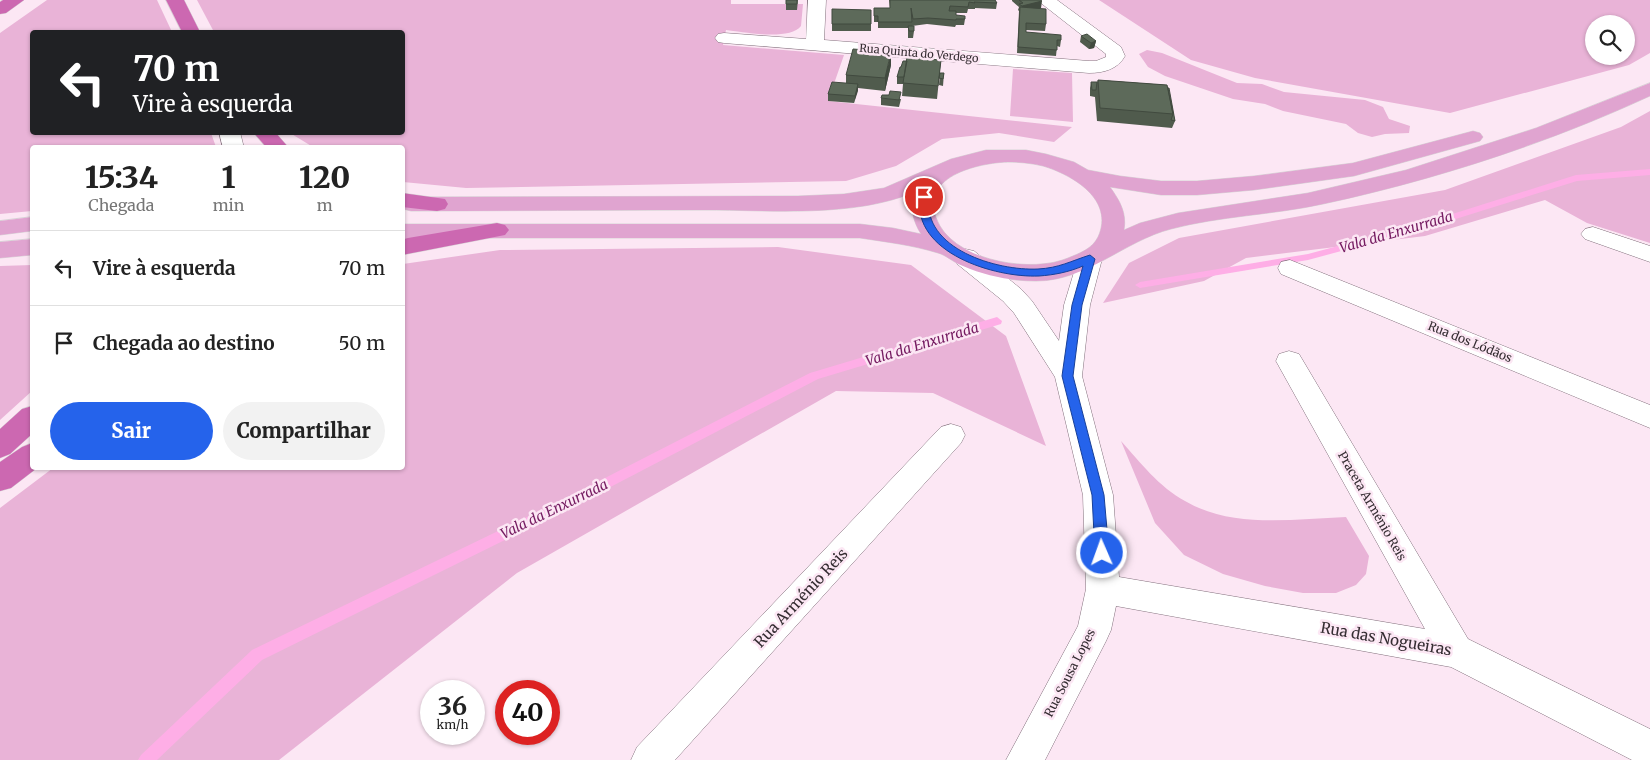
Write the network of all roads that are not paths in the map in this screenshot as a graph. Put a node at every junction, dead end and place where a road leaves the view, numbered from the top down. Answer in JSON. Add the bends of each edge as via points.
{"nodes":[{"id":1,"x":14,"y":0,"type":"edge"},
{"id":2,"x":175,"y":0,"type":"edge"},
{"id":3,"x":817,"y":0,"type":"edge"},
{"id":4,"x":1046,"y":0,"type":"edge"},
{"id":5,"x":0,"y":9,"type":"edge"},
{"id":6,"x":190,"y":30,"type":"edge"},
{"id":7,"x":724,"y":38,"type":"dead end"},
{"id":8,"x":816,"y":45,"type":"junction"},
{"id":9,"x":1650,"y":71,"type":"edge"},
{"id":10,"x":1650,"y":89,"type":"edge"},
{"id":11,"x":267,"y":135,"type":"edge"},
{"id":12,"x":276,"y":145,"type":"edge"},
{"id":13,"x":944,"y":171,"type":"junction"},
{"id":14,"x":1079,"y":174,"type":"junction"},
{"id":15,"x":405,"y":200,"type":"edge"},
{"id":16,"x":405,"y":204,"type":"edge"},
{"id":17,"x":437,"y":204,"type":"junction"},
{"id":18,"x":30,"y":224,"type":"edge"},
{"id":19,"x":0,"y":228,"type":"edge"},
{"id":20,"x":497,"y":230,"type":"junction"},
{"id":21,"x":405,"y":232,"type":"edge"},
{"id":22,"x":1593,"y":234,"type":"dead end"},
{"id":23,"x":405,"y":246,"type":"edge"},
{"id":24,"x":30,"y":247,"type":"edge"},
{"id":25,"x":0,"y":250,"type":"edge"},
{"id":26,"x":957,"y":253,"type":"junction"},
{"id":27,"x":1650,"y":254,"type":"edge"},
{"id":28,"x":1095,"y":255,"type":"junction"},
{"id":29,"x":1290,"y":268,"type":"dead end"},
{"id":30,"x":1289,"y":361,"type":"dead end"},
{"id":31,"x":1068,"y":376,"type":"junction"},
{"id":32,"x":1650,"y":417,"type":"edge"},
{"id":33,"x":30,"y":419,"type":"edge"},
{"id":34,"x":951,"y":435,"type":"dead end"},
{"id":35,"x":0,"y":446,"type":"edge"},
{"id":36,"x":30,"y":456,"type":"edge"},
{"id":37,"x":0,"y":479,"type":"edge"},
{"id":38,"x":1103,"y":589,"type":"junction"},
{"id":39,"x":1456,"y":651,"type":"junction"},
{"id":40,"x":1650,"y":749,"type":"edge"},
{"id":41,"x":650,"y":760,"type":"edge"},
{"id":42,"x":1025,"y":760,"type":"edge"}],
"edges":[{"from":1,"to":5,"type":"highway"},
{"from":2,"to":6,"type":"highway"},
{"from":3,"to":8,"type":"street"},
{"from":4,"to":8,"type":"street","name":"Rua Quinta do Verdego","via":[[1109,46],[1116,56],[1113,61],[1099,67],[1088,67]]},
{"from":7,"to":8,"type":"street","name":"Rua Quinta do Verdego"},
{"from":9,"to":14,"type":"main road","via":[[1547,114],[1354,169],[1254,183],[1179,189],[1143,187]]},
{"from":10,"to":28,"type":"main road","via":[[1610,108],[1440,167],[1376,185],[1270,207],[1164,223],[1129,235]]},
{"from":11,"to":12,"type":"highway"},
{"from":13,"to":14,"type":"main road","via":[[984,156],[1017,155],[1050,162]]},
{"from":13,"to":17,"type":"main road","via":[[891,193],[834,202]]},
{"from":13,"to":26,"type":"main road","via":[[928,187],[923,207],[930,228]]},
{"from":14,"to":28,"type":"main road","via":[[1108,200],[1114,221],[1108,242]]},
{"from":15,"to":17,"type":"highway"},
{"from":16,"to":17,"type":"main road"},
{"from":18,"to":19,"type":"main road"},
{"from":20,"to":21,"type":"main road"},
{"from":20,"to":23,"type":"highway"},
{"from":20,"to":26,"type":"main road","via":[[860,231],[906,238]]},
{"from":22,"to":27,"type":"street"},
{"from":24,"to":25,"type":"main road"},
{"from":26,"to":28,"type":"main road","via":[[992,268],[1030,273],[1066,269]]},
{"from":26,"to":31,"type":"street","name":"Rua Sousa Lopes","via":[[1023,307]]},
{"from":28,"to":31,"type":"street","name":"Rua Sousa Lopes","via":[[1077,305]]},
{"from":29,"to":32,"type":"street","name":"Rua dos Lódãos"},
{"from":30,"to":39,"type":"street","name":"Praceta Arménio Reis"},
{"from":31,"to":38,"type":"street","name":"Rua Sousa Lopes","via":[[1098,495]]},
{"from":33,"to":35,"type":"highway"},
{"from":34,"to":41,"type":"street","name":"Rua Arménio Reis"},
{"from":36,"to":37,"type":"highway"},
{"from":38,"to":39,"type":"street","name":"Rua das Nogueiras"},
{"from":38,"to":42,"type":"street","name":"Rua Sousa Lopes","via":[[1094,630]]},
{"from":39,"to":40,"type":"street","name":"Rua das Nogueiras"}]}
